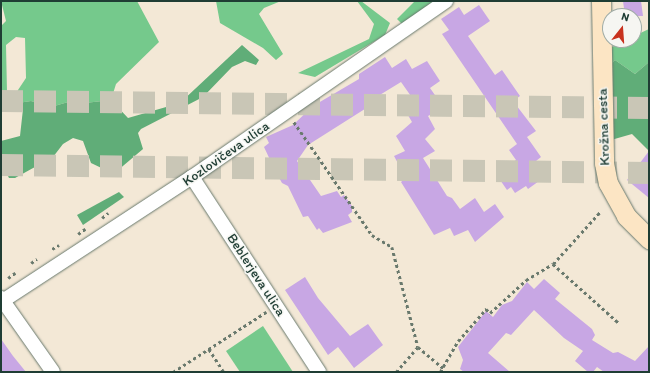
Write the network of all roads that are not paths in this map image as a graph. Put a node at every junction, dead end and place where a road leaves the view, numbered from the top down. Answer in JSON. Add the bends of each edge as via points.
{"nodes":[{"id":1,"x":446,"y":1,"type":"edge"},
{"id":2,"x":601,"y":1,"type":"edge"},
{"id":3,"x":192,"y":177,"type":"junction"},
{"id":4,"x":649,"y":239,"type":"edge"},
{"id":5,"x":2,"y":300,"type":"edge"},
{"id":6,"x":53,"y":372,"type":"edge"},
{"id":7,"x":319,"y":372,"type":"edge"}],
"edges":[{"from":1,"to":3,"type":"street","name":"Kozlovičeva ulica"},
{"from":2,"to":4,"type":"street","name":"Krožna cesta","via":[[604,163],[608,183],[626,216]]},
{"from":3,"to":5,"type":"street","name":"Kozlovičeva ulica"},
{"from":3,"to":7,"type":"street","name":"Beblerjeva ulica"},
{"from":5,"to":6,"type":"street"}]}
